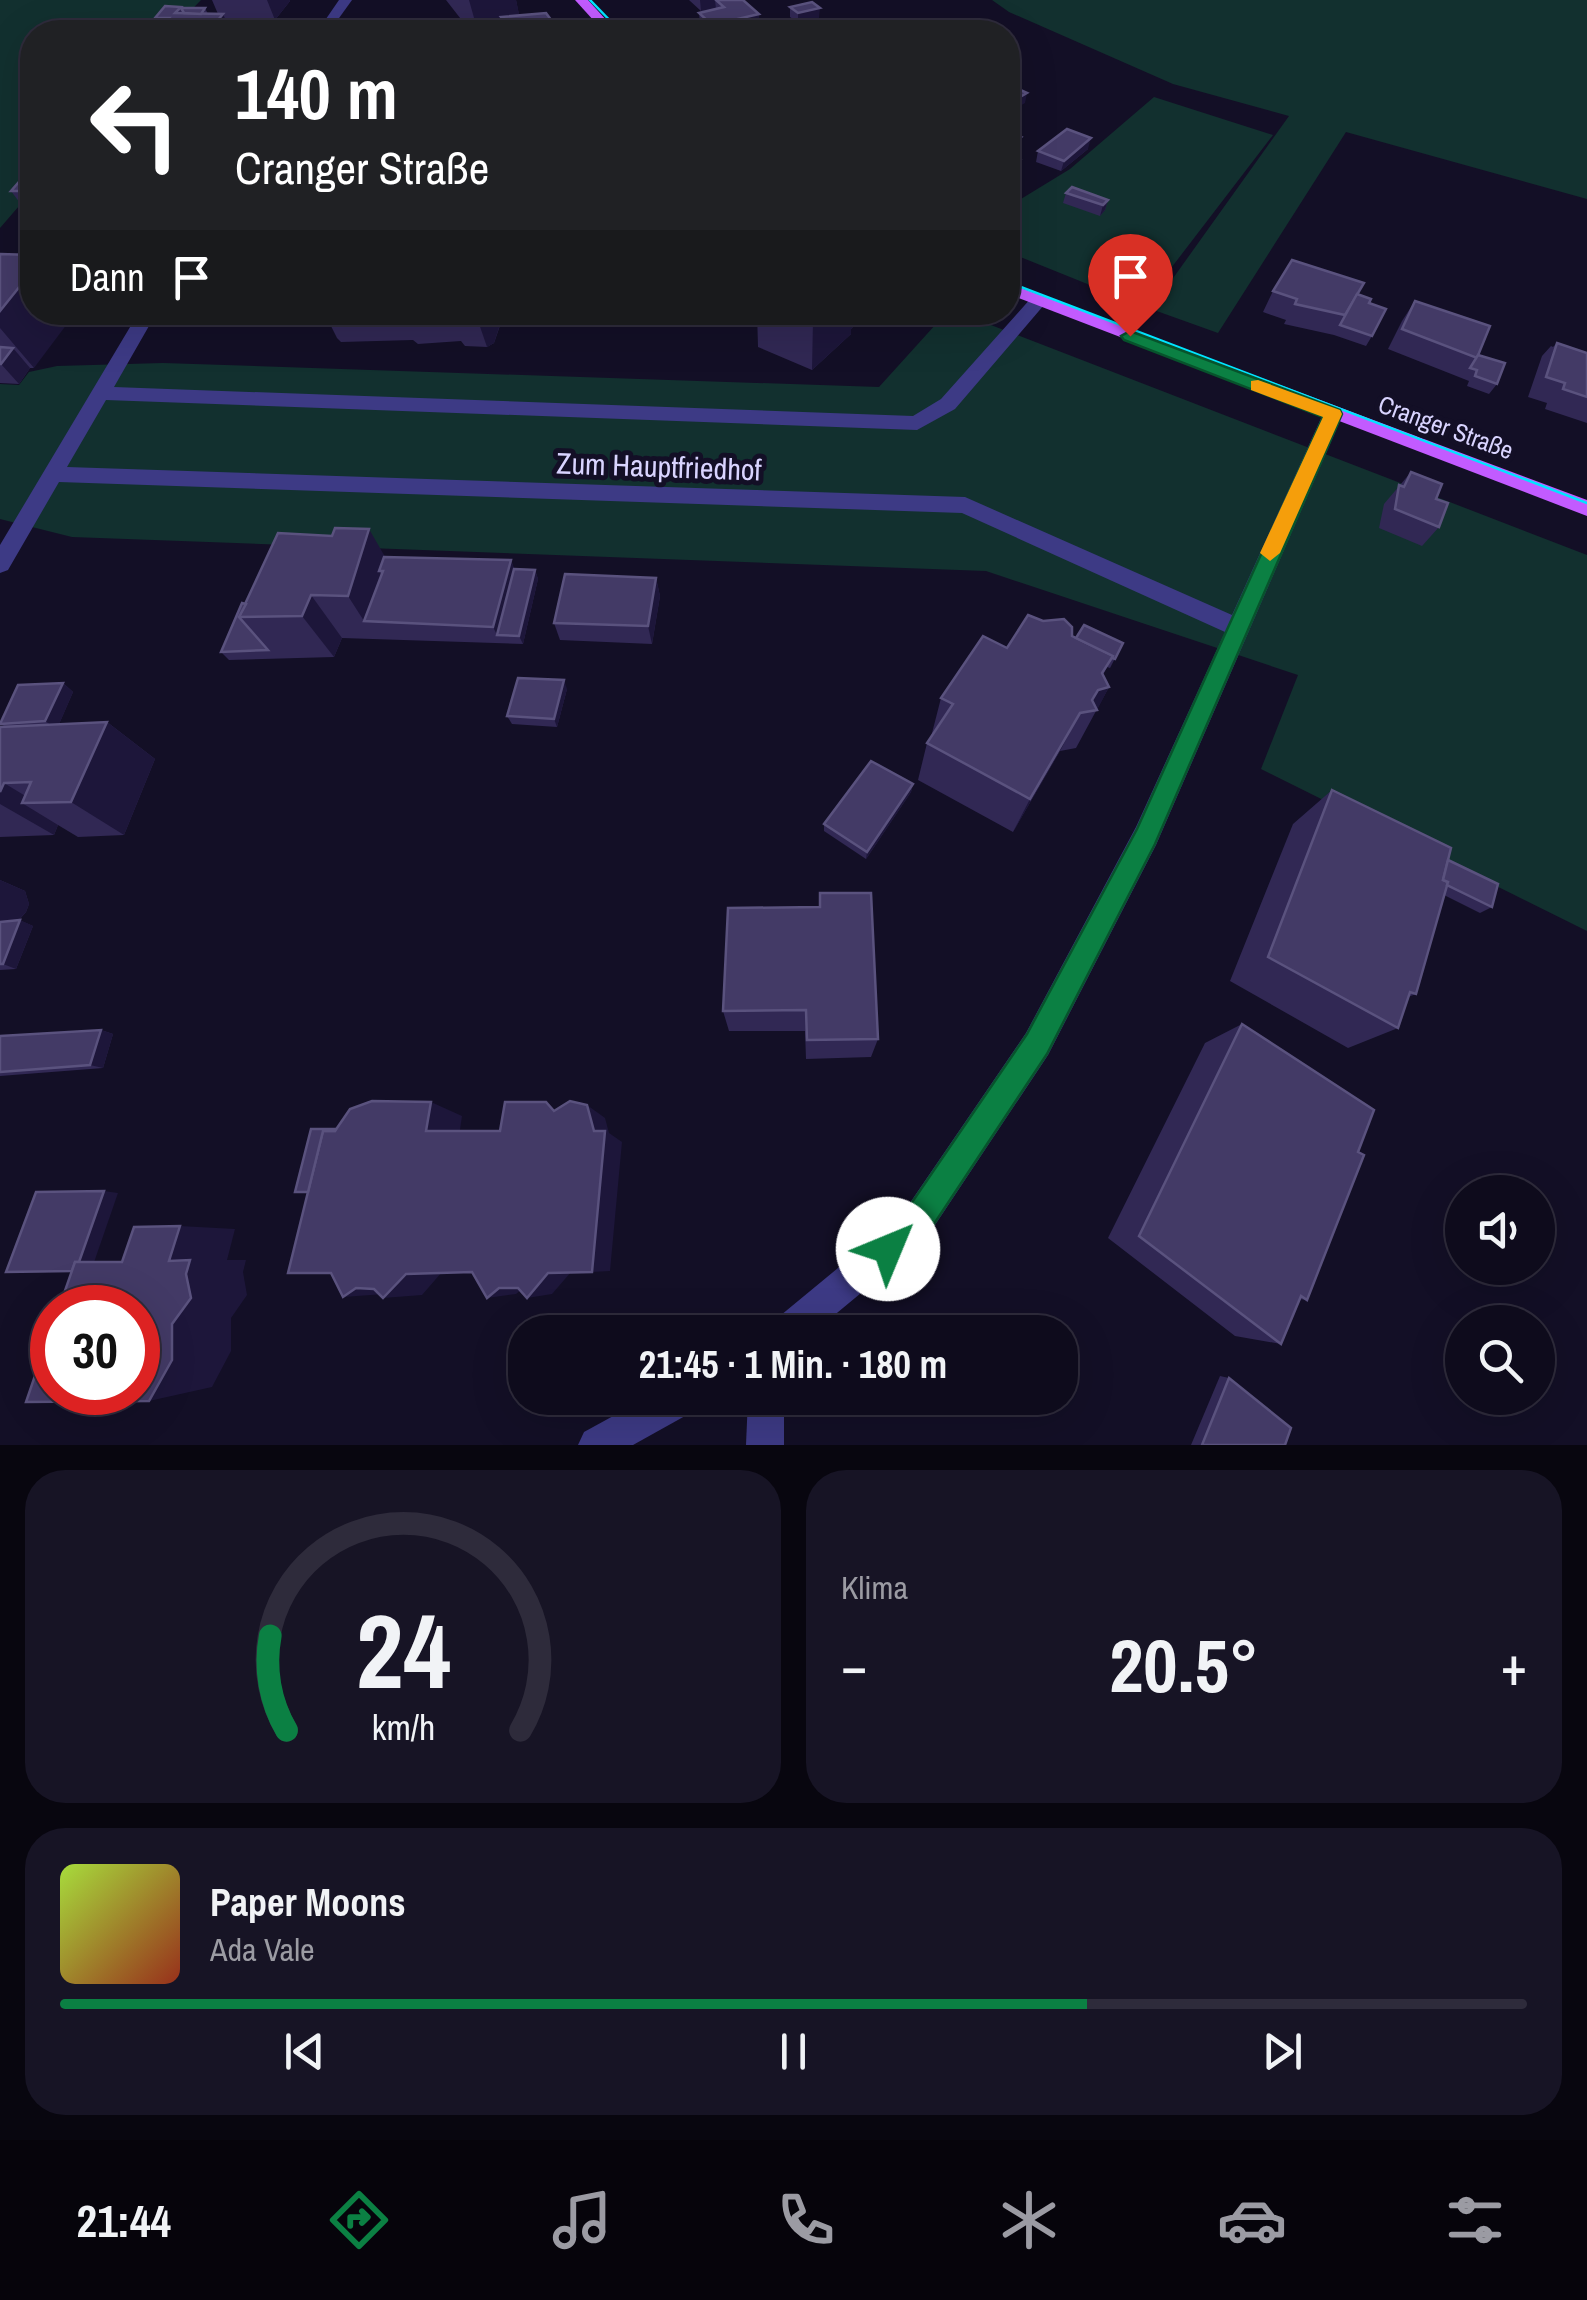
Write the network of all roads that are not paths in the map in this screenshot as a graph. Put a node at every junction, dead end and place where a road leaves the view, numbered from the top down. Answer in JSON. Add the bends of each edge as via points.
{"nodes":[{"id":1,"x":581,"y":0,"type":"edge"},
{"id":2,"x":600,"y":20,"type":"edge"},
{"id":3,"x":1020,"y":293,"type":"edge"},
{"id":4,"x":1038,"y":301,"type":"junction"},
{"id":5,"x":1020,"y":322,"type":"edge"},
{"id":6,"x":140,"y":325,"type":"edge"},
{"id":7,"x":1017,"y":325,"type":"edge"},
{"id":8,"x":101,"y":393,"type":"junction"},
{"id":9,"x":1333,"y":414,"type":"junction"},
{"id":10,"x":53,"y":474,"type":"junction"},
{"id":11,"x":1587,"y":508,"type":"edge"},
{"id":12,"x":0,"y":564,"type":"edge"},
{"id":13,"x":1236,"y":627,"type":"junction"},
{"id":14,"x":808,"y":1315,"type":"edge"},
{"id":15,"x":651,"y":1415,"type":"edge"},
{"id":16,"x":766,"y":1415,"type":"edge"},
{"id":17,"x":597,"y":1445,"type":"edge"},
{"id":18,"x":765,"y":1445,"type":"edge"}],
"edges":[{"from":1,"to":2,"type":"main road"},
{"from":3,"to":4,"type":"main road","name":"Cranger Straße"},
{"from":4,"to":5,"type":"street","name":"Zum Hauptfriedhof"},
{"from":4,"to":9,"type":"main road","name":"Cranger Straße"},
{"from":6,"to":8,"type":"street"},
{"from":7,"to":8,"type":"street","name":"Zum Hauptfriedhof","via":[[948,404],[917,423]]},
{"from":8,"to":10,"type":"street"},
{"from":9,"to":11,"type":"main road","name":"Cranger Straße"},
{"from":9,"to":13,"type":"street"},
{"from":10,"to":12,"type":"street"},
{"from":10,"to":13,"type":"street","name":"Zum Hauptfriedhof","via":[[966,505]]},
{"from":13,"to":14,"type":"street","via":[[1146,836],[1037,1044],[913,1228]]},
{"from":15,"to":17,"type":"street"},
{"from":16,"to":18,"type":"street"}]}
